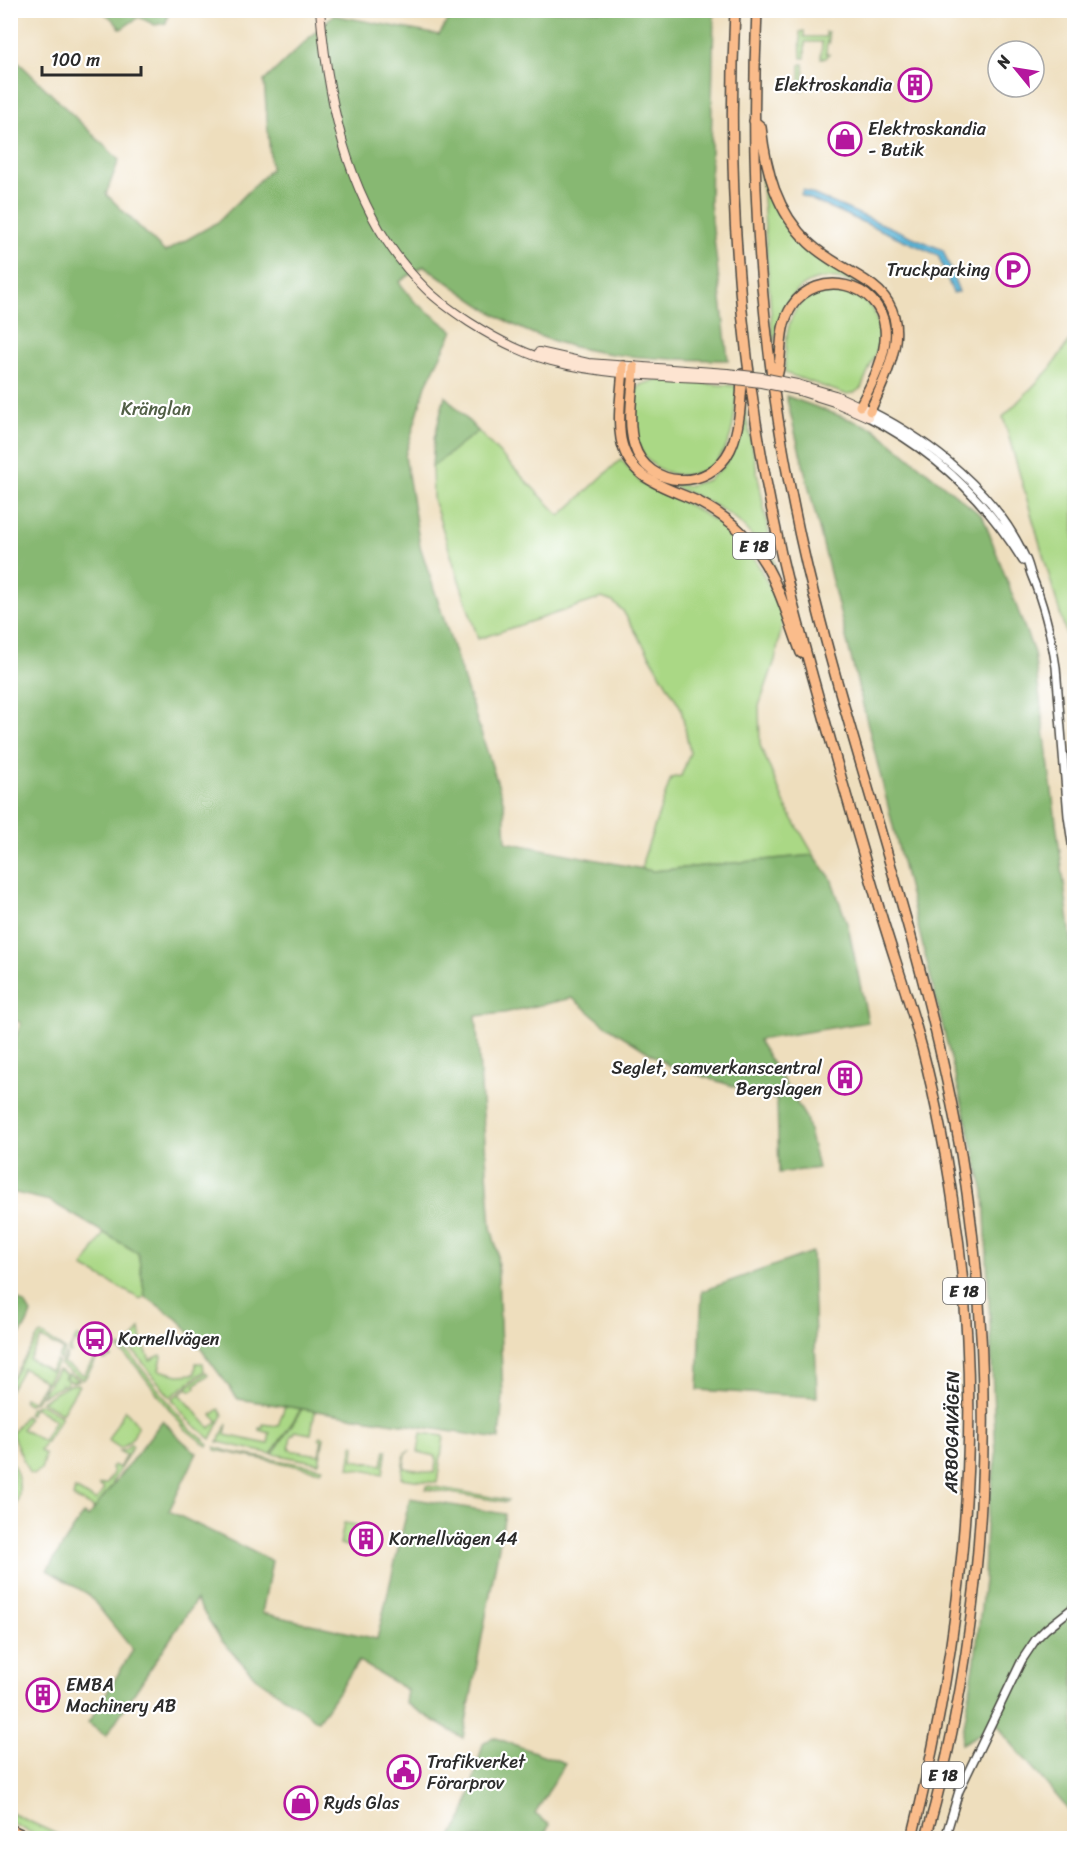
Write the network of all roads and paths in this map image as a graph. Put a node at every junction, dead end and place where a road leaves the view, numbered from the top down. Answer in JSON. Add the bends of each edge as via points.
{"nodes":[{"id":1,"x":320,"y":10,"type":"edge"},
{"id":2,"x":735,"y":10,"type":"edge"},
{"id":3,"x":757,"y":10,"type":"edge"},
{"id":4,"x":754,"y":122,"type":"junction"},
{"id":5,"x":747,"y":360,"type":"junction"},
{"id":6,"x":623,"y":370,"type":"junction"},
{"id":7,"x":634,"y":370,"type":"junction"},
{"id":8,"x":774,"y":386,"type":"junction"},
{"id":9,"x":859,"y":409,"type":"junction"},
{"id":10,"x":869,"y":414,"type":"junction"},
{"id":11,"x":834,"y":749,"type":"junction"},
{"id":12,"x":1074,"y":857,"type":"edge"},
{"id":13,"x":1074,"y":1607,"type":"edge"},
{"id":14,"x":10,"y":1829,"type":"edge"},
{"id":15,"x":29,"y":1839,"type":"edge"},
{"id":16,"x":912,"y":1839,"type":"edge"},
{"id":17,"x":926,"y":1839,"type":"edge"},
{"id":18,"x":945,"y":1839,"type":"edge"}],
"edges":[{"from":1,"to":6,"type":"main road","via":[[335,115],[357,188],[405,266],[426,290],[492,336],[550,361]]},
{"from":2,"to":5,"type":"highway","number":"E 18","via":[[733,174]]},
{"from":3,"to":4,"type":"highway","number":"E 18"},
{"from":4,"to":8,"type":"highway","number":"E 18","via":[[759,252]]},
{"from":4,"to":10,"type":"highway","number":"E 18","via":[[761,127],[772,185],[790,221],[825,256],[875,287],[892,310],[897,329],[895,348]]},
{"from":5,"to":7,"type":"highway","number":"E 18","via":[[730,449],[711,472],[692,480],[671,479],[652,471],[634,446]]},
{"from":5,"to":11,"type":"highway","number":"E 18","via":[[782,558]]},
{"from":6,"to":7,"type":"main road"},
{"from":6,"to":11,"type":"highway","number":"E 18","via":[[621,430],[628,458],[646,479],[726,519],[760,555],[786,608]]},
{"from":7,"to":9,"type":"main road","bridge":true,"via":[[727,376],[796,387]]},
{"from":8,"to":9,"type":"highway","number":"E 18","via":[[779,375],[781,336],[791,307],[814,287],[844,284],[871,298],[885,325],[882,355]]},
{"from":8,"to":17,"type":"highway","name":"ARBOGAVÄGEN","number":"E 18","via":[[815,600],[938,1041],[972,1233],[982,1352],[978,1541],[967,1641],[949,1746]]},
{"from":9,"to":10,"type":"main road"},
{"from":10,"to":12,"type":"street","via":[[910,433],[970,482],[1004,520],[1026,559],[1043,606],[1054,655]]},
{"from":11,"to":16,"type":"highway","name":"ARBOGAVÄGEN","number":"E 18","via":[[938,1114],[959,1245],[968,1352],[970,1431],[964,1549],[934,1747]]},
{"from":13,"to":18,"type":"street","via":[[1041,1634],[1023,1660],[959,1791]]},
{"from":14,"to":15,"type":"highway"}]}
